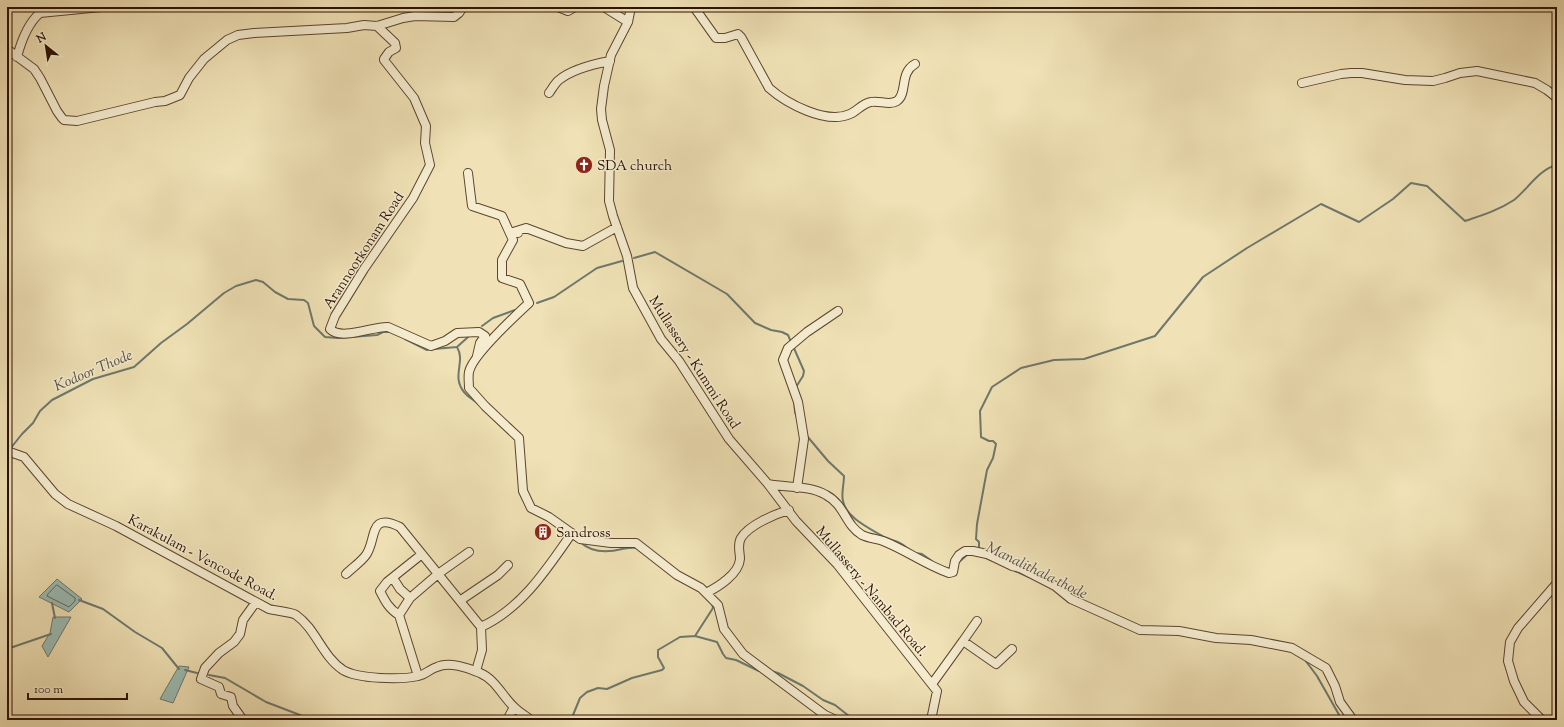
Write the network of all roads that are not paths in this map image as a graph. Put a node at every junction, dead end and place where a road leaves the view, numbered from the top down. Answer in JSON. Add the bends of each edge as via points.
{"nodes":[{"id":1,"x":102,"y":7,"type":"edge"},
{"id":2,"x":462,"y":7,"type":"edge"},
{"id":3,"x":558,"y":7,"type":"edge"},
{"id":4,"x":575,"y":7,"type":"edge"},
{"id":5,"x":604,"y":7,"type":"edge"},
{"id":6,"x":631,"y":7,"type":"edge"},
{"id":7,"x":694,"y":7,"type":"edge"},
{"id":8,"x":628,"y":22,"type":"junction"},
{"id":9,"x":377,"y":26,"type":"junction"},
{"id":10,"x":7,"y":49,"type":"edge"},
{"id":11,"x":17,"y":57,"type":"junction"},
{"id":12,"x":610,"y":61,"type":"junction"},
{"id":13,"x":915,"y":64,"type":"dead end"},
{"id":14,"x":1302,"y":83,"type":"dead end"},
{"id":15,"x":549,"y":93,"type":"dead end"},
{"id":16,"x":1557,"y":98,"type":"edge"},
{"id":17,"x":468,"y":173,"type":"dead end"},
{"id":18,"x":618,"y":227,"type":"junction"},
{"id":19,"x":514,"y":233,"type":"junction"},
{"id":20,"x":838,"y":311,"type":"dead end"},
{"id":21,"x":476,"y":359,"type":"junction"},
{"id":22,"x":10,"y":452,"type":"edge"},
{"id":23,"x":768,"y":484,"type":"junction"},
{"id":24,"x":797,"y":488,"type":"junction"},
{"id":25,"x":789,"y":510,"type":"junction"},
{"id":26,"x":572,"y":533,"type":"junction"},
{"id":27,"x":469,"y":552,"type":"dead end"},
{"id":28,"x":422,"y":554,"type":"junction"},
{"id":29,"x":508,"y":565,"type":"dead end"},
{"id":30,"x":346,"y":574,"type":"dead end"},
{"id":31,"x":438,"y":574,"type":"junction"},
{"id":32,"x":394,"y":578,"type":"junction"},
{"id":33,"x":1557,"y":583,"type":"edge"},
{"id":34,"x":706,"y":593,"type":"junction"},
{"id":35,"x":410,"y":598,"type":"junction"},
{"id":36,"x":461,"y":600,"type":"junction"},
{"id":37,"x":256,"y":602,"type":"junction"},
{"id":38,"x":399,"y":615,"type":"junction"},
{"id":39,"x":977,"y":621,"type":"dead end"},
{"id":40,"x":481,"y":626,"type":"junction"},
{"id":41,"x":963,"y":641,"type":"junction"},
{"id":42,"x":1012,"y":648,"type":"dead end"},
{"id":43,"x":476,"y":671,"type":"junction"},
{"id":44,"x":418,"y":676,"type":"junction"},
{"id":45,"x":932,"y":684,"type":"junction"},
{"id":46,"x":514,"y":707,"type":"junction"},
{"id":47,"x":243,"y":720,"type":"edge"},
{"id":48,"x":507,"y":720,"type":"edge"},
{"id":49,"x":531,"y":720,"type":"edge"},
{"id":50,"x":836,"y":720,"type":"edge"},
{"id":51,"x":931,"y":720,"type":"edge"},
{"id":52,"x":1353,"y":720,"type":"edge"},
{"id":53,"x":1542,"y":720,"type":"edge"}],
"edges":[{"from":1,"to":11,"type":"street","via":[[40,14],[31,23]]},
{"from":2,"to":9,"type":"street","via":[[454,17],[409,17]]},
{"from":3,"to":4,"type":"street","via":[[568,11]]},
{"from":5,"to":8,"type":"street"},
{"from":6,"to":8,"type":"street","name":"Mullassery - Kummi Road"},
{"from":7,"to":13,"type":"street","via":[[716,38],[738,34],[741,37],[773,92],[802,110],[821,115],[849,114],[871,102],[897,101],[902,96],[903,81],[911,66]]},
{"from":8,"to":12,"type":"street","name":"Mullassery - Kummi Road"},
{"from":9,"to":11,"type":"street","via":[[238,35],[227,40],[204,59],[180,95],[165,101],[77,121],[62,118],[34,69]]},
{"from":9,"to":21,"type":"street","name":"Arannoorkonam Road","via":[[395,43],[396,48],[384,60],[414,98],[426,126],[425,143],[430,165],[413,198],[364,269],[330,329],[342,333],[388,327],[431,346],[446,341],[457,333],[479,332],[485,336],[480,343]]},
{"from":10,"to":11,"type":"street"},
{"from":12,"to":15,"type":"street","via":[[592,64],[572,73],[559,80]]},
{"from":12,"to":18,"type":"street","name":"Mullassery - Kummi Road","via":[[601,109],[610,150],[609,201]]},
{"from":14,"to":16,"type":"street","via":[[1351,72],[1405,80],[1433,81],[1460,72],[1477,71],[1535,83]]},
{"from":17,"to":19,"type":"street","via":[[472,206],[502,216]]},
{"from":18,"to":19,"type":"street","via":[[583,246],[526,228]]},
{"from":18,"to":23,"type":"street","name":"Mullassery - Kummi Road","via":[[633,288],[661,339],[679,361],[729,439]]},
{"from":19,"to":21,"type":"street","name":"Arannoorkonam Road","via":[[502,260],[502,278],[520,284],[529,303]]},
{"from":20,"to":24,"type":"street","via":[[788,348],[783,360],[798,402],[804,438]]},
{"from":21,"to":26,"type":"street","name":"Arannoorkonam Road","via":[[469,371],[469,388],[519,438],[523,490],[531,508]]},
{"from":22,"to":37,"type":"street","name":"Karakulam - Vencode Road.","via":[[24,457],[55,494],[68,504],[116,526]]},
{"from":23,"to":24,"type":"street"},
{"from":23,"to":25,"type":"street","name":"Mullassery - Nambad Road."},
{"from":24,"to":52,"type":"street","via":[[831,498],[842,509],[850,524],[862,535],[882,541],[949,573],[953,572],[959,555],[967,550],[987,554],[1042,579],[1071,599],[1140,630],[1179,630],[1216,638],[1251,640],[1292,648],[1326,668],[1340,702]]},
{"from":25,"to":34,"type":"street","via":[[756,525],[742,536],[737,569],[716,588]]},
{"from":25,"to":45,"type":"street","name":"Mullassery - Nambad Road.","via":[[796,521],[837,564]]},
{"from":26,"to":34,"type":"street","name":"Arannoorkonam Road","via":[[580,539],[636,543],[677,575]]},
{"from":26,"to":40,"type":"street","via":[[535,584],[495,620]]},
{"from":27,"to":31,"type":"street"},
{"from":28,"to":30,"type":"street","via":[[400,527],[385,522],[376,527],[366,555]]},
{"from":28,"to":31,"type":"street"},
{"from":28,"to":32,"type":"street"},
{"from":29,"to":36,"type":"street","via":[[498,575]]},
{"from":31,"to":35,"type":"street"},
{"from":31,"to":36,"type":"street"},
{"from":32,"to":35,"type":"street","via":[[400,589]]},
{"from":32,"to":38,"type":"street","via":[[380,591],[386,603]]},
{"from":33,"to":53,"type":"street","via":[[1518,628],[1510,642],[1508,661],[1514,681],[1524,702]]},
{"from":34,"to":50,"type":"street","name":"Arannoorkonam Road","via":[[718,605],[724,629],[742,654],[825,715]]},
{"from":35,"to":38,"type":"street"},
{"from":36,"to":40,"type":"street"},
{"from":37,"to":44,"type":"street","name":"Karakulam - Vencode Road.","via":[[269,610],[295,614],[312,631],[325,653],[343,670],[384,678]]},
{"from":37,"to":47,"type":"street","via":[[243,620],[240,634],[205,668],[201,679],[218,687],[221,694],[230,697]]},
{"from":38,"to":44,"type":"street"},
{"from":39,"to":41,"type":"street"},
{"from":40,"to":43,"type":"street","via":[[482,650]]},
{"from":41,"to":42,"type":"street","via":[[996,664]]},
{"from":41,"to":45,"type":"street"},
{"from":43,"to":44,"type":"street","name":"Karakulam - Vencode Road.","via":[[451,664],[436,667]]},
{"from":43,"to":46,"type":"street","name":"Karakulam - Vencode Road.","via":[[500,689]]},
{"from":45,"to":51,"type":"street","name":"Mullassery - Nambad Road.","via":[[937,691]]},
{"from":46,"to":48,"type":"street"},
{"from":46,"to":49,"type":"street","name":"Karakulam - Vencode Road."}]}
